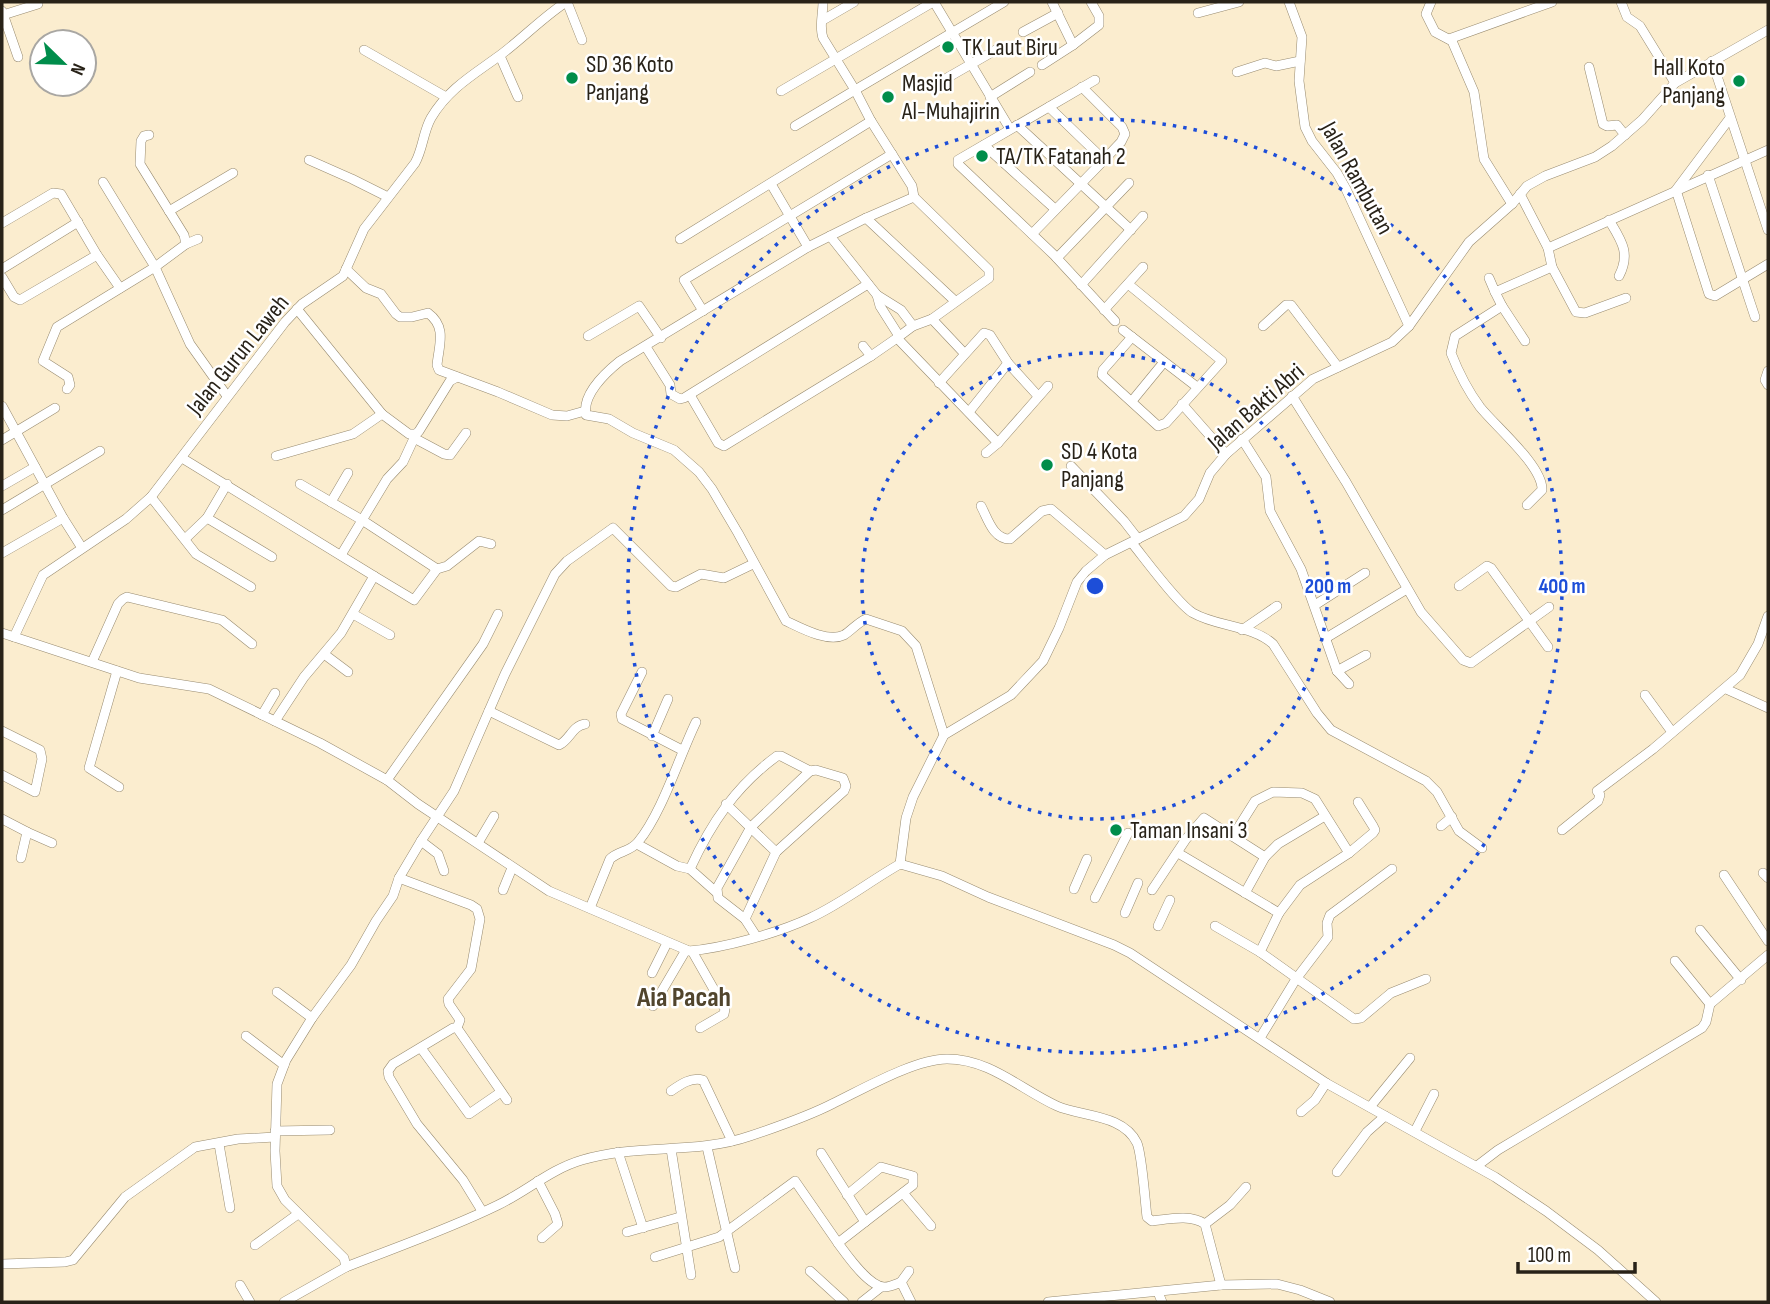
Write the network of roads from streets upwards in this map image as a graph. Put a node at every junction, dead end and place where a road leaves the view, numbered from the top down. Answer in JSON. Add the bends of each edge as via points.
{"nodes":[{"id":1,"x":567,"y":2,"type":"edge"},
{"id":2,"x":823,"y":2,"type":"edge"},
{"id":3,"x":854,"y":2,"type":"edge"},
{"id":4,"x":934,"y":2,"type":"edge"},
{"id":5,"x":1004,"y":2,"type":"edge"},
{"id":6,"x":1052,"y":2,"type":"edge"},
{"id":7,"x":1091,"y":2,"type":"edge"},
{"id":8,"x":1239,"y":2,"type":"edge"},
{"id":9,"x":1289,"y":2,"type":"edge"},
{"id":10,"x":1431,"y":2,"type":"edge"},
{"id":11,"x":1552,"y":2,"type":"edge"},
{"id":12,"x":1621,"y":2,"type":"edge"},
{"id":13,"x":38,"y":4,"type":"dead end"},
{"id":14,"x":3,"y":13,"type":"edge"},
{"id":15,"x":1058,"y":13,"type":"junction"},
{"id":16,"x":1198,"y":13,"type":"dead end"},
{"id":17,"x":823,"y":20,"type":"junction"},
{"id":18,"x":1768,"y":30,"type":"edge"},
{"id":19,"x":1023,"y":32,"type":"dead end"},
{"id":20,"x":951,"y":33,"type":"junction"},
{"id":21,"x":1449,"y":39,"type":"junction"},
{"id":22,"x":582,"y":40,"type":"dead end"},
{"id":23,"x":1073,"y":45,"type":"junction"},
{"id":24,"x":999,"y":48,"type":"dead end"},
{"id":25,"x":364,"y":50,"type":"dead end"},
{"id":26,"x":500,"y":56,"type":"junction"},
{"id":27,"x":18,"y":57,"type":"dead end"},
{"id":28,"x":836,"y":58,"type":"junction"},
{"id":29,"x":1300,"y":61,"type":"junction"},
{"id":30,"x":1712,"y":61,"type":"junction"},
{"id":31,"x":970,"y":64,"type":"junction"},
{"id":32,"x":1042,"y":65,"type":"dead end"},
{"id":33,"x":1588,"y":67,"type":"dead end"},
{"id":34,"x":1030,"y":72,"type":"dead end"},
{"id":35,"x":1237,"y":72,"type":"dead end"},
{"id":36,"x":1095,"y":80,"type":"dead end"},
{"id":37,"x":940,"y":82,"type":"dead end"},
{"id":38,"x":1675,"y":83,"type":"junction"},
{"id":39,"x":1082,"y":87,"type":"junction"},
{"id":40,"x":855,"y":90,"type":"junction"},
{"id":41,"x":781,"y":91,"type":"dead end"},
{"id":42,"x":446,"y":97,"type":"junction"},
{"id":43,"x":517,"y":97,"type":"dead end"},
{"id":44,"x":990,"y":97,"type":"junction"},
{"id":45,"x":1049,"y":107,"type":"junction"},
{"id":46,"x":1730,"y":118,"type":"junction"},
{"id":47,"x":871,"y":121,"type":"junction"},
{"id":48,"x":795,"y":126,"type":"dead end"},
{"id":49,"x":1013,"y":127,"type":"junction"},
{"id":50,"x":149,"y":135,"type":"dead end"},
{"id":51,"x":1625,"y":135,"type":"junction"},
{"id":52,"x":984,"y":145,"type":"junction"},
{"id":53,"x":1768,"y":149,"type":"edge"},
{"id":54,"x":892,"y":154,"type":"junction"},
{"id":55,"x":1745,"y":158,"type":"junction"},
{"id":56,"x":309,"y":160,"type":"dead end"},
{"id":57,"x":1104,"y":160,"type":"junction"},
{"id":58,"x":233,"y":173,"type":"dead end"},
{"id":59,"x":1708,"y":175,"type":"junction"},
{"id":60,"x":103,"y":182,"type":"dead end"},
{"id":61,"x":1129,"y":183,"type":"dead end"},
{"id":62,"x":771,"y":184,"type":"junction"},
{"id":63,"x":1081,"y":184,"type":"junction"},
{"id":64,"x":1676,"y":190,"type":"junction"},
{"id":65,"x":1520,"y":194,"type":"junction"},
{"id":66,"x":388,"y":197,"type":"junction"},
{"id":67,"x":914,"y":197,"type":"junction"},
{"id":68,"x":1512,"y":204,"type":"junction"},
{"id":69,"x":1106,"y":207,"type":"junction"},
{"id":70,"x":1055,"y":209,"type":"junction"},
{"id":71,"x":169,"y":211,"type":"junction"},
{"id":72,"x":791,"y":214,"type":"junction"},
{"id":73,"x":1143,"y":216,"type":"dead end"},
{"id":74,"x":866,"y":218,"type":"junction"},
{"id":75,"x":1609,"y":220,"type":"junction"},
{"id":76,"x":78,"y":222,"type":"junction"},
{"id":77,"x":2,"y":223,"type":"edge"},
{"id":78,"x":1131,"y":230,"type":"junction"},
{"id":79,"x":1768,"y":230,"type":"edge"},
{"id":80,"x":1032,"y":234,"type":"junction"},
{"id":81,"x":830,"y":236,"type":"junction"},
{"id":82,"x":198,"y":239,"type":"dead end"},
{"id":83,"x":680,"y":239,"type":"dead end"},
{"id":84,"x":187,"y":244,"type":"junction"},
{"id":85,"x":808,"y":247,"type":"junction"},
{"id":86,"x":1548,"y":248,"type":"junction"},
{"id":87,"x":97,"y":255,"type":"junction"},
{"id":88,"x":1056,"y":258,"type":"junction"},
{"id":89,"x":1768,"y":264,"type":"edge"},
{"id":90,"x":155,"y":267,"type":"junction"},
{"id":91,"x":1143,"y":267,"type":"dead end"},
{"id":92,"x":1552,"y":267,"type":"junction"},
{"id":93,"x":2,"y":269,"type":"edge"},
{"id":94,"x":346,"y":270,"type":"junction"},
{"id":95,"x":1619,"y":276,"type":"dead end"},
{"id":96,"x":2,"y":277,"type":"edge"},
{"id":97,"x":1489,"y":278,"type":"dead end"},
{"id":98,"x":1742,"y":279,"type":"junction"},
{"id":99,"x":868,"y":284,"type":"junction"},
{"id":100,"x":1128,"y":284,"type":"junction"},
{"id":101,"x":1081,"y":285,"type":"junction"},
{"id":102,"x":120,"y":288,"type":"junction"},
{"id":103,"x":1495,"y":292,"type":"junction"},
{"id":104,"x":877,"y":295,"type":"junction"},
{"id":105,"x":1626,"y":298,"type":"dead end"},
{"id":106,"x":955,"y":301,"type":"junction"},
{"id":107,"x":1502,"y":306,"type":"junction"},
{"id":108,"x":297,"y":309,"type":"junction"},
{"id":109,"x":1104,"y":310,"type":"junction"},
{"id":110,"x":703,"y":311,"type":"junction"},
{"id":111,"x":1755,"y":317,"type":"dead end"},
{"id":112,"x":932,"y":318,"type":"junction"},
{"id":113,"x":1115,"y":320,"type":"dead end"},
{"id":114,"x":913,"y":326,"type":"junction"},
{"id":115,"x":1263,"y":326,"type":"dead end"},
{"id":116,"x":1409,"y":326,"type":"junction"},
{"id":117,"x":1124,"y":330,"type":"dead end"},
{"id":118,"x":588,"y":336,"type":"dead end"},
{"id":119,"x":898,"y":337,"type":"junction"},
{"id":120,"x":1132,"y":337,"type":"junction"},
{"id":121,"x":661,"y":338,"type":"junction"},
{"id":122,"x":1525,"y":341,"type":"dead end"},
{"id":123,"x":863,"y":346,"type":"dead end"},
{"id":124,"x":646,"y":347,"type":"junction"},
{"id":125,"x":964,"y":354,"type":"junction"},
{"id":126,"x":871,"y":356,"type":"junction"},
{"id":127,"x":1164,"y":362,"type":"junction"},
{"id":128,"x":1008,"y":363,"type":"junction"},
{"id":129,"x":1338,"y":367,"type":"junction"},
{"id":130,"x":1768,"y":371,"type":"edge"},
{"id":131,"x":457,"y":377,"type":"junction"},
{"id":132,"x":939,"y":383,"type":"junction"},
{"id":133,"x":1768,"y":385,"type":"edge"},
{"id":134,"x":1048,"y":386,"type":"dead end"},
{"id":135,"x":1197,"y":387,"type":"junction"},
{"id":136,"x":67,"y":389,"type":"dead end"},
{"id":137,"x":690,"y":395,"type":"junction"},
{"id":138,"x":227,"y":396,"type":"junction"},
{"id":139,"x":1038,"y":396,"type":"junction"},
{"id":140,"x":1292,"y":396,"type":"junction"},
{"id":141,"x":1132,"y":401,"type":"junction"},
{"id":142,"x":1182,"y":404,"type":"junction"},
{"id":143,"x":2,"y":406,"type":"edge"},
{"id":144,"x":55,"y":408,"type":"dead end"},
{"id":145,"x":585,"y":411,"type":"junction"},
{"id":146,"x":969,"y":412,"type":"junction"},
{"id":147,"x":382,"y":414,"type":"junction"},
{"id":148,"x":15,"y":432,"type":"junction"},
{"id":149,"x":466,"y":433,"type":"dead end"},
{"id":150,"x":415,"y":436,"type":"junction"},
{"id":151,"x":1242,"y":439,"type":"junction"},
{"id":152,"x":2,"y":440,"type":"edge"},
{"id":153,"x":998,"y":443,"type":"junction"},
{"id":154,"x":100,"y":451,"type":"dead end"},
{"id":155,"x":986,"y":453,"type":"dead end"},
{"id":156,"x":1226,"y":454,"type":"junction"},
{"id":157,"x":276,"y":456,"type":"dead end"},
{"id":158,"x":182,"y":458,"type":"junction"},
{"id":159,"x":1071,"y":466,"type":"dead end"},
{"id":160,"x":35,"y":467,"type":"junction"},
{"id":161,"x":348,"y":473,"type":"dead end"},
{"id":162,"x":227,"y":484,"type":"junction"},
{"id":163,"x":300,"y":484,"type":"dead end"},
{"id":164,"x":44,"y":485,"type":"junction"},
{"id":165,"x":2,"y":486,"type":"edge"},
{"id":166,"x":151,"y":498,"type":"junction"},
{"id":167,"x":331,"y":502,"type":"junction"},
{"id":168,"x":1527,"y":505,"type":"dead end"},
{"id":169,"x":981,"y":506,"type":"dead end"},
{"id":170,"x":2,"y":510,"type":"edge"},
{"id":171,"x":63,"y":518,"type":"junction"},
{"id":172,"x":207,"y":518,"type":"junction"},
{"id":173,"x":362,"y":520,"type":"junction"},
{"id":174,"x":186,"y":539,"type":"junction"},
{"id":175,"x":1135,"y":541,"type":"junction"},
{"id":176,"x":491,"y":544,"type":"dead end"},
{"id":177,"x":82,"y":548,"type":"junction"},
{"id":178,"x":2,"y":553,"type":"edge"},
{"id":179,"x":341,"y":555,"type":"junction"},
{"id":180,"x":1105,"y":555,"type":"junction"},
{"id":181,"x":272,"y":557,"type":"dead end"},
{"id":182,"x":753,"y":565,"type":"junction"},
{"id":183,"x":437,"y":569,"type":"junction"},
{"id":184,"x":1365,"y":573,"type":"dead end"},
{"id":185,"x":374,"y":576,"type":"junction"},
{"id":186,"x":1459,"y":586,"type":"dead end"},
{"id":187,"x":251,"y":587,"type":"dead end"},
{"id":188,"x":1407,"y":589,"type":"junction"},
{"id":189,"x":1315,"y":605,"type":"junction"},
{"id":190,"x":1277,"y":606,"type":"dead end"},
{"id":191,"x":1549,"y":607,"type":"dead end"},
{"id":192,"x":353,"y":614,"type":"junction"},
{"id":193,"x":498,"y":614,"type":"dead end"},
{"id":194,"x":1768,"y":617,"type":"edge"},
{"id":195,"x":1530,"y":620,"type":"junction"},
{"id":196,"x":1242,"y":630,"type":"junction"},
{"id":197,"x":2,"y":633,"type":"edge"},
{"id":198,"x":390,"y":635,"type":"dead end"},
{"id":199,"x":14,"y":637,"type":"junction"},
{"id":200,"x":1326,"y":638,"type":"junction"},
{"id":201,"x":252,"y":644,"type":"dead end"},
{"id":202,"x":1548,"y":647,"type":"dead end"},
{"id":203,"x":324,"y":654,"type":"junction"},
{"id":204,"x":1366,"y":655,"type":"dead end"},
{"id":205,"x":92,"y":662,"type":"junction"},
{"id":206,"x":117,"y":671,"type":"junction"},
{"id":207,"x":1337,"y":671,"type":"junction"},
{"id":208,"x":348,"y":672,"type":"dead end"},
{"id":209,"x":642,"y":672,"type":"dead end"},
{"id":210,"x":1349,"y":684,"type":"dead end"},
{"id":211,"x":1726,"y":689,"type":"junction"},
{"id":212,"x":275,"y":693,"type":"dead end"},
{"id":213,"x":1645,"y":695,"type":"dead end"},
{"id":214,"x":668,"y":699,"type":"dead end"},
{"id":215,"x":1768,"y":708,"type":"edge"},
{"id":216,"x":489,"y":711,"type":"junction"},
{"id":217,"x":262,"y":715,"type":"junction"},
{"id":218,"x":275,"y":721,"type":"junction"},
{"id":219,"x":696,"y":722,"type":"dead end"},
{"id":220,"x":585,"y":724,"type":"dead end"},
{"id":221,"x":2,"y":730,"type":"edge"},
{"id":222,"x":1672,"y":732,"type":"junction"},
{"id":223,"x":944,"y":735,"type":"junction"},
{"id":224,"x":652,"y":736,"type":"junction"},
{"id":225,"x":682,"y":750,"type":"junction"},
{"id":226,"x":810,"y":771,"type":"junction"},
{"id":227,"x":2,"y":775,"type":"edge"},
{"id":228,"x":387,"y":780,"type":"junction"},
{"id":229,"x":118,"y":787,"type":"dead end"},
{"id":230,"x":1358,"y":802,"type":"dead end"},
{"id":231,"x":726,"y":804,"type":"junction"},
{"id":232,"x":438,"y":816,"type":"junction"},
{"id":233,"x":494,"y":816,"type":"dead end"},
{"id":234,"x":1325,"y":816,"type":"junction"},
{"id":235,"x":1452,"y":817,"type":"junction"},
{"id":236,"x":2,"y":819,"type":"edge"},
{"id":237,"x":1441,"y":826,"type":"dead end"},
{"id":238,"x":751,"y":827,"type":"junction"},
{"id":239,"x":1562,"y":831,"type":"dead end"},
{"id":240,"x":27,"y":832,"type":"junction"},
{"id":241,"x":1128,"y":833,"type":"dead end"},
{"id":242,"x":1233,"y":836,"type":"junction"},
{"id":243,"x":421,"y":841,"type":"junction"},
{"id":244,"x":52,"y":843,"type":"dead end"},
{"id":245,"x":478,"y":843,"type":"junction"},
{"id":246,"x":637,"y":844,"type":"junction"},
{"id":247,"x":1482,"y":848,"type":"dead end"},
{"id":248,"x":776,"y":852,"type":"junction"},
{"id":249,"x":1178,"y":853,"type":"junction"},
{"id":250,"x":1349,"y":853,"type":"junction"},
{"id":251,"x":1265,"y":856,"type":"junction"},
{"id":252,"x":21,"y":858,"type":"dead end"},
{"id":253,"x":1087,"y":859,"type":"dead end"},
{"id":254,"x":900,"y":864,"type":"junction"},
{"id":255,"x":512,"y":868,"type":"junction"},
{"id":256,"x":690,"y":869,"type":"junction"},
{"id":257,"x":1392,"y":869,"type":"dead end"},
{"id":258,"x":444,"y":871,"type":"dead end"},
{"id":259,"x":1724,"y":875,"type":"dead end"},
{"id":260,"x":399,"y":878,"type":"junction"},
{"id":261,"x":1139,"y":883,"type":"dead end"},
{"id":262,"x":1074,"y":889,"type":"dead end"},
{"id":263,"x":503,"y":890,"type":"dead end"},
{"id":264,"x":1152,"y":890,"type":"dead end"},
{"id":265,"x":716,"y":892,"type":"junction"},
{"id":266,"x":1245,"y":893,"type":"junction"},
{"id":267,"x":1095,"y":898,"type":"dead end"},
{"id":268,"x":1170,"y":900,"type":"dead end"},
{"id":269,"x":590,"y":908,"type":"junction"},
{"id":270,"x":1279,"y":913,"type":"junction"},
{"id":271,"x":1125,"y":914,"type":"dead end"},
{"id":272,"x":745,"y":919,"type":"junction"},
{"id":273,"x":1158,"y":926,"type":"dead end"},
{"id":274,"x":1215,"y":926,"type":"dead end"},
{"id":275,"x":1700,"y":930,"type":"dead end"},
{"id":276,"x":756,"y":936,"type":"junction"},
{"id":277,"x":1768,"y":941,"type":"edge"},
{"id":278,"x":667,"y":943,"type":"junction"},
{"id":279,"x":689,"y":951,"type":"junction"},
{"id":280,"x":1260,"y":952,"type":"junction"},
{"id":281,"x":1768,"y":956,"type":"edge"},
{"id":282,"x":1675,"y":961,"type":"dead end"},
{"id":283,"x":652,"y":973,"type":"dead end"},
{"id":284,"x":1296,"y":979,"type":"junction"},
{"id":285,"x":1426,"y":979,"type":"dead end"},
{"id":286,"x":1741,"y":980,"type":"junction"},
{"id":287,"x":276,"y":992,"type":"dead end"},
{"id":288,"x":1710,"y":1004,"type":"junction"},
{"id":289,"x":653,"y":1006,"type":"dead end"},
{"id":290,"x":312,"y":1018,"type":"junction"},
{"id":291,"x":457,"y":1028,"type":"junction"},
{"id":292,"x":700,"y":1028,"type":"dead end"},
{"id":293,"x":246,"y":1036,"type":"dead end"},
{"id":294,"x":1260,"y":1038,"type":"junction"},
{"id":295,"x":421,"y":1048,"type":"junction"},
{"id":296,"x":1410,"y":1058,"type":"dead end"},
{"id":297,"x":284,"y":1065,"type":"junction"},
{"id":298,"x":1326,"y":1083,"type":"junction"},
{"id":299,"x":671,"y":1091,"type":"dead end"},
{"id":300,"x":1434,"y":1094,"type":"dead end"},
{"id":301,"x":1370,"y":1107,"type":"junction"},
{"id":302,"x":1301,"y":1112,"type":"dead end"},
{"id":303,"x":1385,"y":1116,"type":"junction"},
{"id":304,"x":330,"y":1130,"type":"dead end"},
{"id":305,"x":1415,"y":1131,"type":"junction"},
{"id":306,"x":275,"y":1134,"type":"junction"},
{"id":307,"x":732,"y":1141,"type":"junction"},
{"id":308,"x":219,"y":1144,"type":"junction"},
{"id":309,"x":707,"y":1147,"type":"junction"},
{"id":310,"x":670,"y":1149,"type":"junction"},
{"id":311,"x":618,"y":1152,"type":"junction"},
{"id":312,"x":821,"y":1153,"type":"dead end"},
{"id":313,"x":1477,"y":1166,"type":"junction"},
{"id":314,"x":1337,"y":1172,"type":"dead end"},
{"id":315,"x":538,"y":1181,"type":"junction"},
{"id":316,"x":1246,"y":1187,"type":"dead end"},
{"id":317,"x":903,"y":1193,"type":"junction"},
{"id":318,"x":847,"y":1195,"type":"junction"},
{"id":319,"x":230,"y":1208,"type":"dead end"},
{"id":320,"x":482,"y":1211,"type":"junction"},
{"id":321,"x":298,"y":1214,"type":"junction"},
{"id":322,"x":680,"y":1217,"type":"junction"},
{"id":323,"x":865,"y":1222,"type":"junction"},
{"id":324,"x":1205,"y":1224,"type":"junction"},
{"id":325,"x":931,"y":1226,"type":"dead end"},
{"id":326,"x":643,"y":1228,"type":"junction"},
{"id":327,"x":627,"y":1232,"type":"dead end"},
{"id":328,"x":726,"y":1232,"type":"junction"},
{"id":329,"x":542,"y":1238,"type":"dead end"},
{"id":330,"x":838,"y":1243,"type":"junction"},
{"id":331,"x":255,"y":1245,"type":"dead end"},
{"id":332,"x":687,"y":1246,"type":"junction"},
{"id":333,"x":655,"y":1257,"type":"dead end"},
{"id":334,"x":2,"y":1264,"type":"edge"},
{"id":335,"x":346,"y":1267,"type":"junction"},
{"id":336,"x":735,"y":1268,"type":"dead end"},
{"id":337,"x":810,"y":1271,"type":"dead end"},
{"id":338,"x":909,"y":1272,"type":"dead end"},
{"id":339,"x":691,"y":1275,"type":"dead end"},
{"id":340,"x":901,"y":1282,"type":"junction"},
{"id":341,"x":240,"y":1285,"type":"dead end"},
{"id":342,"x":1221,"y":1285,"type":"junction"},
{"id":343,"x":881,"y":1287,"type":"junction"},
{"id":344,"x":1158,"y":1292,"type":"junction"},
{"id":345,"x":250,"y":1302,"type":"edge"},
{"id":346,"x":284,"y":1302,"type":"edge"},
{"id":347,"x":844,"y":1302,"type":"edge"},
{"id":348,"x":862,"y":1302,"type":"edge"},
{"id":349,"x":911,"y":1302,"type":"edge"},
{"id":350,"x":1048,"y":1302,"type":"edge"},
{"id":351,"x":1162,"y":1302,"type":"edge"},
{"id":352,"x":1331,"y":1302,"type":"edge"},
{"id":353,"x":1656,"y":1302,"type":"edge"}],
"edges":[{"from":1,"to":22,"type":"street"},
{"from":1,"to":26,"type":"street","name":"Jalan Gurun Laweh"},
{"from":2,"to":17,"type":"street"},
{"from":3,"to":17,"type":"street"},
{"from":4,"to":20,"type":"street"},
{"from":4,"to":28,"type":"street"},
{"from":5,"to":20,"type":"street"},
{"from":6,"to":15,"type":"street"},
{"from":7,"to":23,"type":"street","via":[[1100,19],[1098,25]]},
{"from":8,"to":16,"type":"street"},
{"from":9,"to":29,"type":"street","name":"Jalan Rambutan","via":[[1302,37]]},
{"from":10,"to":21,"type":"street","via":[[1426,13],[1431,26]]},
{"from":11,"to":21,"type":"street"},
{"from":12,"to":38,"type":"street"},
{"from":13,"to":14,"type":"street"},
{"from":14,"to":27,"type":"street"},
{"from":15,"to":19,"type":"street"},
{"from":15,"to":23,"type":"street"},
{"from":17,"to":28,"type":"street","via":[[820,30]]},
{"from":18,"to":30,"type":"street","name":"Jalan Bakti Abri"},
{"from":20,"to":31,"type":"street"},
{"from":20,"to":40,"type":"street"},
{"from":21,"to":68,"type":"street","via":[[1474,92],[1484,159]]},
{"from":23,"to":32,"type":"street"},
{"from":24,"to":31,"type":"street"},
{"from":25,"to":42,"type":"street"},
{"from":26,"to":42,"type":"street","name":"Jalan Gurun Laweh"},
{"from":26,"to":43,"type":"street"},
{"from":28,"to":40,"type":"street"},
{"from":28,"to":41,"type":"street"},
{"from":29,"to":35,"type":"street","via":[[1276,66],[1265,63]]},
{"from":29,"to":116,"type":"street","name":"Jalan Rambutan","via":[[1298,81],[1305,127],[1346,189]]},
{"from":30,"to":38,"type":"street","name":"Jalan Bakti Abri"},
{"from":30,"to":46,"type":"street"},
{"from":31,"to":37,"type":"street"},
{"from":31,"to":44,"type":"street"},
{"from":33,"to":51,"type":"street","via":[[1603,124],[1616,125]]},
{"from":34,"to":44,"type":"street"},
{"from":36,"to":39,"type":"street"},
{"from":38,"to":51,"type":"street","name":"Jalan Bakti Abri"},
{"from":39,"to":45,"type":"street"},
{"from":39,"to":57,"type":"street","via":[[1125,131]]},
{"from":40,"to":47,"type":"street"},
{"from":40,"to":48,"type":"street"},
{"from":42,"to":66,"type":"street","name":"Jalan Gurun Laweh","via":[[431,117],[420,155]]},
{"from":44,"to":49,"type":"street"},
{"from":45,"to":49,"type":"street"},
{"from":45,"to":57,"type":"street"},
{"from":46,"to":55,"type":"street"},
{"from":46,"to":64,"type":"street"},
{"from":47,"to":54,"type":"street"},
{"from":47,"to":62,"type":"street"},
{"from":49,"to":52,"type":"street"},
{"from":49,"to":63,"type":"street"},
{"from":50,"to":71,"type":"street","via":[[141,141],[140,164]]},
{"from":51,"to":65,"type":"street","name":"Jalan Bakti Abri","via":[[1595,157],[1534,181]]},
{"from":52,"to":70,"type":"street"},
{"from":52,"to":80,"type":"street","via":[[958,164]]},
{"from":53,"to":55,"type":"street"},
{"from":54,"to":67,"type":"street"},
{"from":54,"to":72,"type":"street"},
{"from":55,"to":59,"type":"street"},
{"from":55,"to":79,"type":"street"},
{"from":56,"to":66,"type":"street"},
{"from":57,"to":63,"type":"street"},
{"from":58,"to":71,"type":"street"},
{"from":59,"to":64,"type":"street"},
{"from":59,"to":98,"type":"street"},
{"from":60,"to":90,"type":"street"},
{"from":61,"to":69,"type":"street"},
{"from":62,"to":72,"type":"street"},
{"from":62,"to":83,"type":"street"},
{"from":63,"to":69,"type":"street"},
{"from":63,"to":70,"type":"street"},
{"from":64,"to":75,"type":"street"},
{"from":64,"to":98,"type":"street","via":[[1709,294],[1715,296]]},
{"from":65,"to":68,"type":"street","name":"Jalan Bakti Abri"},
{"from":65,"to":86,"type":"street"},
{"from":66,"to":94,"type":"street","name":"Jalan Gurun Laweh","via":[[364,229]]},
{"from":67,"to":74,"type":"street"},
{"from":67,"to":106,"type":"street","via":[[989,270],[989,278]]},
{"from":68,"to":116,"type":"street","name":"Jalan Bakti Abri","via":[[1469,242]]},
{"from":69,"to":78,"type":"street"},
{"from":69,"to":88,"type":"street"},
{"from":70,"to":80,"type":"street"},
{"from":71,"to":84,"type":"street"},
{"from":72,"to":85,"type":"street"},
{"from":72,"to":110,"type":"street","via":[[684,280]]},
{"from":73,"to":78,"type":"street"},
{"from":74,"to":81,"type":"street"},
{"from":74,"to":106,"type":"street"},
{"from":75,"to":86,"type":"street"},
{"from":75,"to":95,"type":"street","via":[[1625,254]]},
{"from":76,"to":77,"type":"street","via":[[56,192]]},
{"from":76,"to":87,"type":"street"},
{"from":76,"to":93,"type":"street"},
{"from":78,"to":101,"type":"street"},
{"from":80,"to":88,"type":"street"},
{"from":81,"to":85,"type":"street"},
{"from":81,"to":99,"type":"street"},
{"from":82,"to":84,"type":"street"},
{"from":84,"to":90,"type":"street"},
{"from":85,"to":110,"type":"street"},
{"from":86,"to":92,"type":"street"},
{"from":87,"to":96,"type":"street","via":[[20,300]]},
{"from":87,"to":102,"type":"street"},
{"from":88,"to":101,"type":"street"},
{"from":89,"to":98,"type":"street"},
{"from":90,"to":102,"type":"street"},
{"from":90,"to":138,"type":"street","via":[[190,344]]},
{"from":91,"to":100,"type":"street"},
{"from":92,"to":103,"type":"street"},
{"from":92,"to":105,"type":"street","via":[[1580,314]]},
{"from":94,"to":108,"type":"street","name":"Jalan Gurun Laweh"},
{"from":94,"to":131,"type":"street","via":[[366,288],[381,294],[400,317],[431,315],[441,334],[438,368]]},
{"from":97,"to":103,"type":"street"},
{"from":98,"to":111,"type":"street"},
{"from":99,"to":104,"type":"street"},
{"from":99,"to":137,"type":"street"},
{"from":100,"to":109,"type":"street"},
{"from":100,"to":135,"type":"street","via":[[1221,358]]},
{"from":101,"to":109,"type":"street"},
{"from":102,"to":136,"type":"street","via":[[54,332],[43,361],[68,377]]},
{"from":103,"to":107,"type":"street"},
{"from":104,"to":114,"type":"street","via":[[901,310]]},
{"from":104,"to":119,"type":"street"},
{"from":106,"to":112,"type":"street"},
{"from":107,"to":122,"type":"street"},
{"from":107,"to":168,"type":"street","via":[[1455,336],[1451,353],[1480,406],[1541,480],[1540,493]]},
{"from":108,"to":138,"type":"street","name":"Jalan Gurun Laweh"},
{"from":108,"to":147,"type":"street"},
{"from":109,"to":113,"type":"street"},
{"from":110,"to":121,"type":"street"},
{"from":112,"to":114,"type":"street"},
{"from":112,"to":125,"type":"street"},
{"from":114,"to":119,"type":"street"},
{"from":115,"to":129,"type":"street","via":[[1291,305]]},
{"from":116,"to":129,"type":"street","name":"Jalan Bakti Abri","via":[[1385,346]]},
{"from":117,"to":120,"type":"street"},
{"from":118,"to":121,"type":"street","via":[[640,306]]},
{"from":119,"to":126,"type":"street"},
{"from":119,"to":132,"type":"street"},
{"from":120,"to":127,"type":"street"},
{"from":120,"to":141,"type":"street","via":[[1102,373]]},
{"from":121,"to":124,"type":"street"},
{"from":123,"to":126,"type":"street"},
{"from":124,"to":137,"type":"street","via":[[671,394],[680,398]]},
{"from":124,"to":145,"type":"street","via":[[604,376]]},
{"from":125,"to":128,"type":"street","via":[[981,334],[988,333]]},
{"from":125,"to":132,"type":"street"},
{"from":126,"to":137,"type":"street","via":[[724,446]]},
{"from":127,"to":135,"type":"street"},
{"from":127,"to":141,"type":"street"},
{"from":128,"to":139,"type":"street"},
{"from":128,"to":146,"type":"street"},
{"from":129,"to":140,"type":"street","name":"Jalan Bakti Abri"},
{"from":130,"to":133,"type":"street"},
{"from":131,"to":145,"type":"street","via":[[552,415]]},
{"from":131,"to":150,"type":"street"},
{"from":132,"to":146,"type":"street"},
{"from":134,"to":139,"type":"street"},
{"from":135,"to":142,"type":"street"},
{"from":138,"to":158,"type":"street","name":"Jalan Gurun Laweh"},
{"from":139,"to":153,"type":"street"},
{"from":140,"to":151,"type":"street","name":"Jalan Bakti Abri"},
{"from":140,"to":188,"type":"street"},
{"from":141,"to":142,"type":"street","via":[[1158,426]]},
{"from":142,"to":156,"type":"street"},
{"from":143,"to":148,"type":"street"},
{"from":144,"to":148,"type":"street"},
{"from":145,"to":182,"type":"street","via":[[682,455],[712,489]]},
{"from":146,"to":153,"type":"street"},
{"from":147,"to":150,"type":"street"},
{"from":147,"to":157,"type":"street","via":[[353,434]]},
{"from":148,"to":152,"type":"street"},
{"from":148,"to":160,"type":"street"},
{"from":149,"to":150,"type":"street","via":[[447,455]]},
{"from":150,"to":173,"type":"street"},
{"from":151,"to":156,"type":"street","name":"Jalan Bakti Abri"},
{"from":151,"to":189,"type":"street","via":[[1266,477],[1270,511]]},
{"from":153,"to":155,"type":"street"},
{"from":154,"to":164,"type":"street"},
{"from":156,"to":175,"type":"street","name":"Jalan Bakti Abri","via":[[1191,509]]},
{"from":158,"to":162,"type":"street"},
{"from":158,"to":166,"type":"street","name":"Jalan Gurun Laweh"},
{"from":159,"to":175,"type":"street","via":[[1124,521]]},
{"from":160,"to":164,"type":"street"},
{"from":160,"to":165,"type":"street"},
{"from":161,"to":167,"type":"street"},
{"from":162,"to":172,"type":"street"},
{"from":162,"to":179,"type":"street"},
{"from":163,"to":167,"type":"street"},
{"from":164,"to":170,"type":"street"},
{"from":164,"to":171,"type":"street"},
{"from":166,"to":174,"type":"street"},
{"from":166,"to":177,"type":"street","name":"Jalan Gurun Laweh"},
{"from":167,"to":173,"type":"street"},
{"from":169,"to":180,"type":"street","via":[[1004,540],[1051,509]]},
{"from":171,"to":177,"type":"street"},
{"from":171,"to":178,"type":"street"},
{"from":172,"to":174,"type":"street"},
{"from":172,"to":181,"type":"street"},
{"from":173,"to":179,"type":"street"},
{"from":173,"to":183,"type":"street"},
{"from":174,"to":187,"type":"street","via":[[201,558]]},
{"from":175,"to":180,"type":"street","name":"Jalan Bakti Abri"},
{"from":175,"to":196,"type":"street","via":[[1190,612]]},
{"from":176,"to":183,"type":"street","via":[[479,541]]},
{"from":177,"to":199,"type":"street","name":"Jalan Gurun Laweh","via":[[43,575]]},
{"from":179,"to":185,"type":"street"},
{"from":180,"to":223,"type":"street","name":"Jalan Bakti Abri","via":[[1077,582],[1050,649],[1022,685]]},
{"from":182,"to":216,"type":"street","via":[[724,578],[701,574],[678,587],[671,586],[611,528],[555,574]]},
{"from":182,"to":223,"type":"street","via":[[786,621],[829,638],[840,637],[866,619],[902,632],[916,646]]},
{"from":183,"to":185,"type":"street","via":[[414,600]]},
{"from":184,"to":189,"type":"street"},
{"from":185,"to":192,"type":"street"},
{"from":186,"to":195,"type":"street","via":[[1487,566]]},
{"from":188,"to":195,"type":"street","via":[[1421,612],[1467,662]]},
{"from":188,"to":200,"type":"street"},
{"from":189,"to":200,"type":"street"},
{"from":190,"to":196,"type":"street"},
{"from":191,"to":195,"type":"street"},
{"from":192,"to":198,"type":"street"},
{"from":192,"to":203,"type":"street"},
{"from":193,"to":228,"type":"street","via":[[483,644]]},
{"from":194,"to":211,"type":"street","via":[[1746,667]]},
{"from":195,"to":202,"type":"street"},
{"from":196,"to":235,"type":"street","via":[[1264,636],[1273,644],[1331,730],[1426,782]]},
{"from":197,"to":199,"type":"street"},
{"from":199,"to":205,"type":"street"},
{"from":200,"to":207,"type":"street"},
{"from":201,"to":205,"type":"street","via":[[222,620],[127,597],[118,604]]},
{"from":203,"to":208,"type":"street"},
{"from":203,"to":218,"type":"street"},
{"from":204,"to":207,"type":"street"},
{"from":205,"to":206,"type":"street"},
{"from":206,"to":217,"type":"street","via":[[199,686]]},
{"from":206,"to":229,"type":"street","via":[[89,768]]},
{"from":207,"to":210,"type":"street"},
{"from":209,"to":224,"type":"street","via":[[621,716]]},
{"from":211,"to":215,"type":"street"},
{"from":211,"to":222,"type":"street"},
{"from":212,"to":217,"type":"street"},
{"from":213,"to":222,"type":"street"},
{"from":214,"to":224,"type":"street"},
{"from":216,"to":220,"type":"street","via":[[559,745]]},
{"from":216,"to":232,"type":"street"},
{"from":217,"to":218,"type":"street"},
{"from":218,"to":228,"type":"street"},
{"from":219,"to":225,"type":"street"},
{"from":221,"to":227,"type":"street","via":[[40,750],[43,758],[35,792]]},
{"from":222,"to":239,"type":"street","via":[[1597,791],[1598,801]]},
{"from":223,"to":254,"type":"street","via":[[913,797]]},
{"from":224,"to":225,"type":"street"},
{"from":225,"to":246,"type":"street","via":[[664,796]]},
{"from":226,"to":231,"type":"street","via":[[777,756]]},
{"from":226,"to":238,"type":"street"},
{"from":226,"to":248,"type":"street","via":[[843,778],[844,792]]},
{"from":228,"to":232,"type":"street"},
{"from":230,"to":250,"type":"street","via":[[1375,830]]},
{"from":231,"to":238,"type":"street"},
{"from":231,"to":256,"type":"street"},
{"from":232,"to":243,"type":"street"},
{"from":232,"to":245,"type":"street"},
{"from":233,"to":245,"type":"street"},
{"from":234,"to":242,"type":"street","via":[[1310,795],[1273,792],[1251,804]]},
{"from":234,"to":250,"type":"street"},
{"from":234,"to":251,"type":"street"},
{"from":235,"to":237,"type":"street"},
{"from":235,"to":247,"type":"street","via":[[1464,837]]},
{"from":236,"to":240,"type":"street"},
{"from":238,"to":248,"type":"street"},
{"from":238,"to":265,"type":"street"},
{"from":240,"to":244,"type":"street"},
{"from":240,"to":252,"type":"street"},
{"from":241,"to":267,"type":"street"},
{"from":242,"to":249,"type":"street","via":[[1204,818]]},
{"from":242,"to":251,"type":"street"},
{"from":243,"to":258,"type":"street","via":[[438,854]]},
{"from":243,"to":260,"type":"street"},
{"from":245,"to":255,"type":"street"},
{"from":246,"to":256,"type":"street"},
{"from":246,"to":269,"type":"street","via":[[610,859]]},
{"from":248,"to":272,"type":"street"},
{"from":249,"to":264,"type":"street"},
{"from":249,"to":266,"type":"street"},
{"from":250,"to":270,"type":"street","via":[[1300,885]]},
{"from":251,"to":266,"type":"street"},
{"from":253,"to":262,"type":"street"},
{"from":254,"to":276,"type":"street","via":[[809,919]]},
{"from":254,"to":294,"type":"street","via":[[942,876],[1114,945]]},
{"from":255,"to":263,"type":"street"},
{"from":255,"to":269,"type":"street"},
{"from":256,"to":265,"type":"street"},
{"from":257,"to":284,"type":"street","via":[[1330,915],[1328,937]]},
{"from":259,"to":277,"type":"street"},
{"from":260,"to":290,"type":"street","via":[[351,965]]},
{"from":260,"to":291,"type":"street","via":[[471,905],[479,913],[471,969],[448,999],[460,1020]]},
{"from":261,"to":271,"type":"street"},
{"from":265,"to":272,"type":"street"},
{"from":266,"to":270,"type":"street"},
{"from":268,"to":273,"type":"street"},
{"from":269,"to":278,"type":"street"},
{"from":270,"to":280,"type":"street"},
{"from":272,"to":276,"type":"street"},
{"from":274,"to":280,"type":"street"},
{"from":275,"to":286,"type":"street"},
{"from":276,"to":279,"type":"street"},
{"from":278,"to":279,"type":"street"},
{"from":278,"to":283,"type":"street"},
{"from":279,"to":289,"type":"street"},
{"from":279,"to":292,"type":"street","via":[[725,1009]]},
{"from":280,"to":284,"type":"street"},
{"from":281,"to":286,"type":"street"},
{"from":282,"to":288,"type":"street"},
{"from":284,"to":285,"type":"street","via":[[1359,1020],[1391,993]]},
{"from":284,"to":294,"type":"street"},
{"from":286,"to":288,"type":"street"},
{"from":287,"to":290,"type":"street"},
{"from":288,"to":313,"type":"street","via":[[1702,1028]]},
{"from":290,"to":297,"type":"street"},
{"from":291,"to":295,"type":"street"},
{"from":291,"to":295,"type":"street","via":[[504,1096],[469,1114]]},
{"from":293,"to":297,"type":"street"},
{"from":294,"to":298,"type":"street"},
{"from":295,"to":320,"type":"street","via":[[393,1064],[389,1077],[417,1124]]},
{"from":296,"to":301,"type":"street"},
{"from":297,"to":306,"type":"street","via":[[277,1084]]},
{"from":298,"to":301,"type":"street"},
{"from":298,"to":302,"type":"street"},
{"from":299,"to":307,"type":"street","via":[[682,1083],[703,1080]]},
{"from":300,"to":305,"type":"street"},
{"from":301,"to":303,"type":"street"},
{"from":303,"to":305,"type":"street"},
{"from":303,"to":314,"type":"street"},
{"from":304,"to":306,"type":"street"},
{"from":305,"to":313,"type":"street"},
{"from":306,"to":308,"type":"street"},
{"from":306,"to":321,"type":"street","via":[[277,1186]]},
{"from":307,"to":309,"type":"street"},
{"from":307,"to":324,"type":"street","via":[[831,1105],[923,1063],[962,1060],[993,1069],[1060,1107],[1113,1122],[1137,1143],[1147,1217],[1152,1221],[1198,1219]]},
{"from":308,"to":319,"type":"street"},
{"from":308,"to":334,"type":"street","via":[[195,1147],[136,1188],[73,1260]]},
{"from":309,"to":310,"type":"street"},
{"from":309,"to":328,"type":"street"},
{"from":310,"to":311,"type":"street"},
{"from":310,"to":322,"type":"street"},
{"from":311,"to":315,"type":"street","via":[[582,1160]]},
{"from":311,"to":326,"type":"street"},
{"from":312,"to":318,"type":"street"},
{"from":313,"to":353,"type":"street","via":[[1598,1250]]},
{"from":315,"to":320,"type":"street"},
{"from":315,"to":329,"type":"street","via":[[558,1224]]},
{"from":316,"to":324,"type":"street"},
{"from":317,"to":318,"type":"street","via":[[914,1185],[914,1177],[881,1167]]},
{"from":317,"to":323,"type":"street"},
{"from":317,"to":325,"type":"street"},
{"from":318,"to":323,"type":"street"},
{"from":320,"to":335,"type":"street"},
{"from":321,"to":331,"type":"street"},
{"from":321,"to":335,"type":"street","via":[[338,1251]]},
{"from":322,"to":326,"type":"street"},
{"from":322,"to":332,"type":"street"},
{"from":323,"to":330,"type":"street"},
{"from":324,"to":342,"type":"street"},
{"from":326,"to":327,"type":"street"},
{"from":328,"to":330,"type":"street","via":[[795,1181]]},
{"from":328,"to":332,"type":"street"},
{"from":328,"to":336,"type":"street"},
{"from":330,"to":343,"type":"street","via":[[860,1271]]},
{"from":332,"to":333,"type":"street"},
{"from":332,"to":339,"type":"street"},
{"from":335,"to":346,"type":"street"},
{"from":337,"to":347,"type":"street"},
{"from":338,"to":340,"type":"street"},
{"from":340,"to":343,"type":"street"},
{"from":340,"to":349,"type":"street"},
{"from":341,"to":345,"type":"street"},
{"from":342,"to":344,"type":"street"},
{"from":342,"to":352,"type":"street","via":[[1277,1284]]},
{"from":343,"to":348,"type":"street"},
{"from":344,"to":350,"type":"street"},
{"from":344,"to":351,"type":"street"}]}
